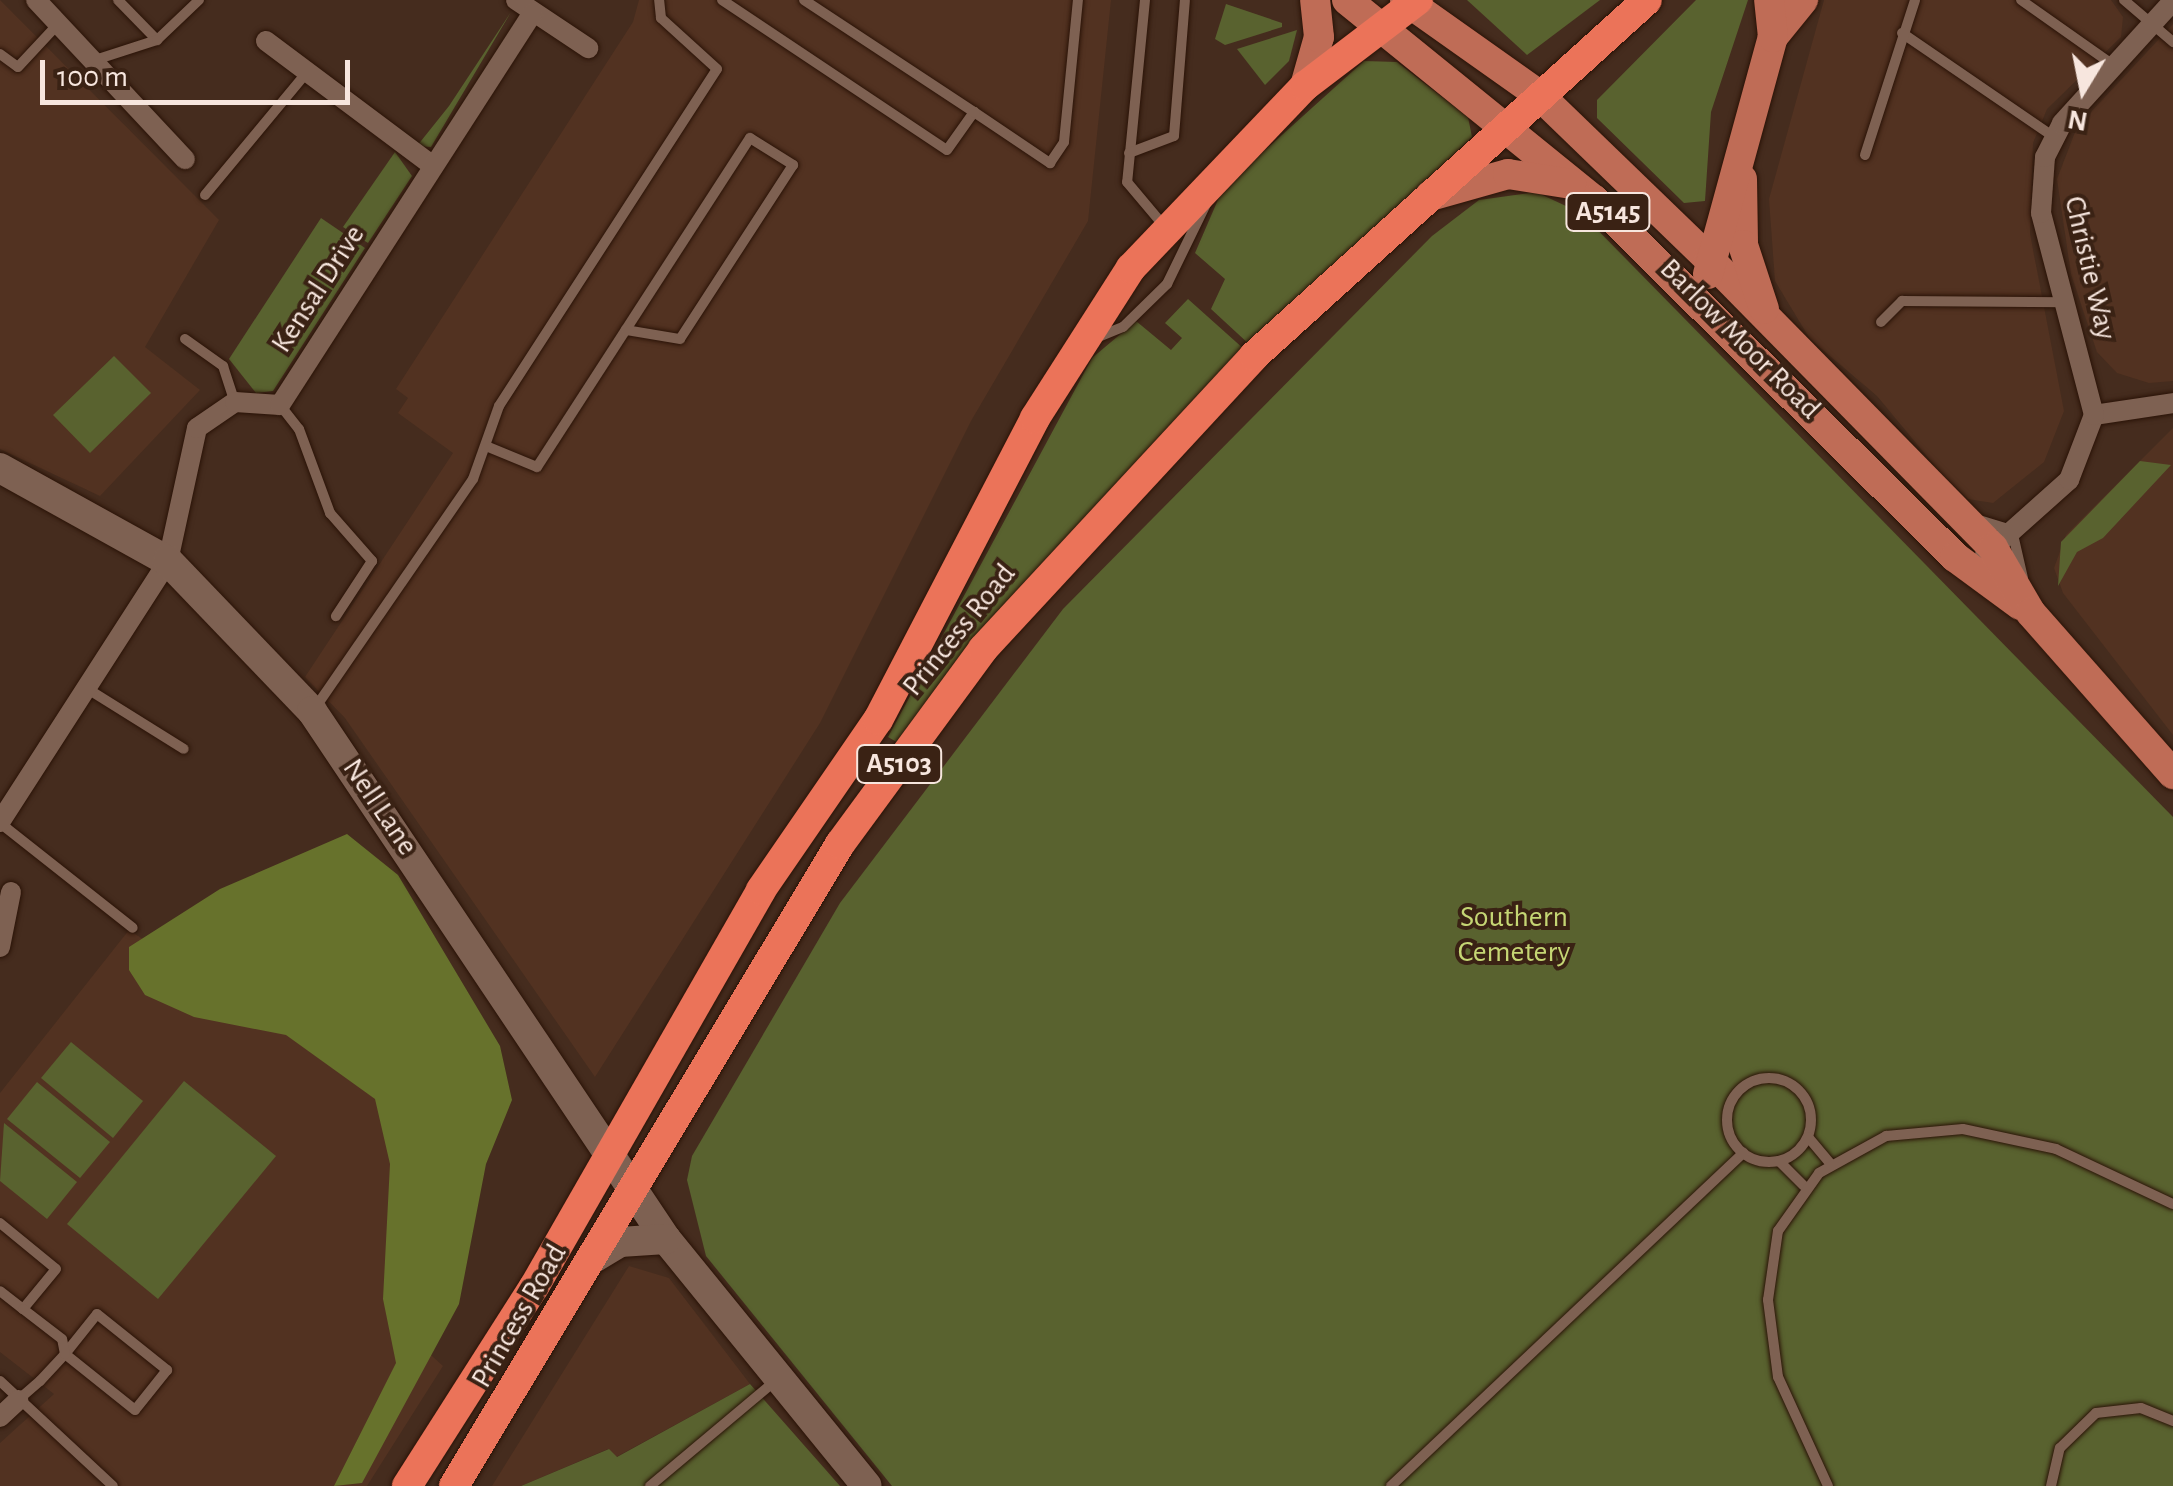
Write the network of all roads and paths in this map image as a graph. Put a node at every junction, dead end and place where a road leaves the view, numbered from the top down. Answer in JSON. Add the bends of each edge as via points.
{"nodes":[{"id":1,"x":36,"y":0,"type":"edge"},
{"id":2,"x":118,"y":0,"type":"edge"},
{"id":3,"x":200,"y":0,"type":"edge"},
{"id":4,"x":659,"y":0,"type":"edge"},
{"id":5,"x":722,"y":0,"type":"edge"},
{"id":6,"x":804,"y":0,"type":"edge"},
{"id":7,"x":1078,"y":0,"type":"edge"},
{"id":8,"x":1145,"y":0,"type":"edge"},
{"id":9,"x":1186,"y":0,"type":"edge"},
{"id":10,"x":1315,"y":0,"type":"edge"},
{"id":11,"x":1347,"y":0,"type":"edge"},
{"id":12,"x":1647,"y":0,"type":"edge"},
{"id":13,"x":1768,"y":0,"type":"edge"},
{"id":14,"x":1803,"y":0,"type":"edge"},
{"id":15,"x":1916,"y":0,"type":"edge"},
{"id":16,"x":2021,"y":0,"type":"edge"},
{"id":17,"x":2124,"y":0,"type":"edge"},
{"id":18,"x":1411,"y":1,"type":"edge"},
{"id":19,"x":2173,"y":1,"type":"edge"},
{"id":20,"x":524,"y":7,"type":"edge"},
{"id":21,"x":1381,"y":23,"type":"junction"},
{"id":22,"x":58,"y":24,"type":"junction"},
{"id":23,"x":2152,"y":24,"type":"junction"},
{"id":24,"x":1902,"y":33,"type":"junction"},
{"id":25,"x":1773,"y":37,"type":"junction"},
{"id":26,"x":157,"y":40,"type":"junction"},
{"id":27,"x":266,"y":42,"type":"dead end"},
{"id":28,"x":2173,"y":42,"type":"edge"},
{"id":29,"x":588,"y":48,"type":"dead end"},
{"id":30,"x":0,"y":54,"type":"edge"},
{"id":31,"x":93,"y":60,"type":"junction"},
{"id":32,"x":2113,"y":66,"type":"junction"},
{"id":33,"x":307,"y":72,"type":"junction"},
{"id":34,"x":1304,"y":86,"type":"junction"},
{"id":35,"x":1539,"y":95,"type":"junction"},
{"id":36,"x":974,"y":112,"type":"junction"},
{"id":37,"x":1508,"y":125,"type":"junction"},
{"id":38,"x":2054,"y":138,"type":"junction"},
{"id":39,"x":1129,"y":153,"type":"junction"},
{"id":40,"x":1865,"y":155,"type":"dead end"},
{"id":41,"x":185,"y":158,"type":"dead end"},
{"id":42,"x":433,"y":166,"type":"junction"},
{"id":43,"x":1742,"y":171,"type":"junction"},
{"id":44,"x":1214,"y":175,"type":"junction"},
{"id":45,"x":205,"y":195,"type":"dead end"},
{"id":46,"x":1430,"y":196,"type":"junction"},
{"id":47,"x":1594,"y":200,"type":"junction"},
{"id":48,"x":1164,"y":226,"type":"junction"},
{"id":49,"x":1710,"y":259,"type":"junction"},
{"id":50,"x":1705,"y":302,"type":"junction"},
{"id":51,"x":2064,"y":302,"type":"junction"},
{"id":52,"x":1769,"y":322,"type":"junction"},
{"id":53,"x":1880,"y":322,"type":"dead end"},
{"id":54,"x":626,"y":330,"type":"junction"},
{"id":55,"x":185,"y":339,"type":"dead end"},
{"id":56,"x":1078,"y":345,"type":"junction"},
{"id":57,"x":235,"y":402,"type":"junction"},
{"id":58,"x":2173,"y":403,"type":"edge"},
{"id":59,"x":280,"y":405,"type":"junction"},
{"id":60,"x":2094,"y":415,"type":"junction"},
{"id":61,"x":486,"y":446,"type":"junction"},
{"id":62,"x":0,"y":468,"type":"edge"},
{"id":63,"x":2002,"y":539,"type":"junction"},
{"id":64,"x":168,"y":561,"type":"junction"},
{"id":65,"x":1969,"y":570,"type":"junction"},
{"id":66,"x":2031,"y":613,"type":"junction"},
{"id":67,"x":336,"y":616,"type":"dead end"},
{"id":68,"x":86,"y":688,"type":"junction"},
{"id":69,"x":312,"y":711,"type":"junction"},
{"id":70,"x":184,"y":749,"type":"dead end"},
{"id":71,"x":2173,"y":774,"type":"edge"},
{"id":72,"x":0,"y":822,"type":"edge"},
{"id":73,"x":11,"y":892,"type":"dead end"},
{"id":74,"x":133,"y":928,"type":"dead end"},
{"id":75,"x":0,"y":947,"type":"edge"},
{"id":76,"x":1808,"y":1136,"type":"junction"},
{"id":77,"x":1743,"y":1153,"type":"junction"},
{"id":78,"x":608,"y":1156,"type":"junction"},
{"id":79,"x":1779,"y":1161,"type":"junction"},
{"id":80,"x":1831,"y":1164,"type":"junction"},
{"id":81,"x":1804,"y":1186,"type":"junction"},
{"id":82,"x":632,"y":1188,"type":"junction"},
{"id":83,"x":2173,"y":1204,"type":"edge"},
{"id":84,"x":0,"y":1223,"type":"edge"},
{"id":85,"x":666,"y":1239,"type":"junction"},
{"id":86,"x":592,"y":1259,"type":"junction"},
{"id":87,"x":0,"y":1290,"type":"edge"},
{"id":88,"x":22,"y":1309,"type":"junction"},
{"id":89,"x":65,"y":1354,"type":"junction"},
{"id":90,"x":776,"y":1380,"type":"junction"},
{"id":91,"x":0,"y":1381,"type":"edge"},
{"id":92,"x":18,"y":1400,"type":"junction"},
{"id":93,"x":0,"y":1417,"type":"edge"},
{"id":94,"x":2173,"y":1421,"type":"edge"},
{"id":95,"x":113,"y":1486,"type":"edge"},
{"id":96,"x":406,"y":1486,"type":"edge"},
{"id":97,"x":454,"y":1486,"type":"edge"},
{"id":98,"x":650,"y":1486,"type":"edge"},
{"id":99,"x":867,"y":1486,"type":"edge"},
{"id":100,"x":1391,"y":1486,"type":"edge"},
{"id":101,"x":1828,"y":1486,"type":"edge"},
{"id":102,"x":2051,"y":1486,"type":"edge"}],
"edges":[{"from":1,"to":22,"type":"street"},
{"from":2,"to":26,"type":"lane"},
{"from":3,"to":26,"type":"lane"},
{"from":4,"to":61,"type":"lane","via":[[661,18],[716,69],[498,406]]},
{"from":5,"to":36,"type":"lane","via":[[948,150]]},
{"from":6,"to":36,"type":"lane"},
{"from":7,"to":36,"type":"lane","via":[[1064,142],[1050,163]]},
{"from":8,"to":39,"type":"lane"},
{"from":9,"to":39,"type":"lane","via":[[1174,136]]},
{"from":10,"to":34,"type":"main road","via":[[1320,37]]},
{"from":11,"to":21,"type":"main road","name":"Barlow Moor Road","number":"A5145"},
{"from":12,"to":35,"type":"highway","name":"Princess Road","number":"A5103"},
{"from":13,"to":25,"type":"main road","number":"A5145"},
{"from":14,"to":25,"type":"main road","number":"A5145"},
{"from":15,"to":24,"type":"lane"},
{"from":16,"to":32,"type":"lane"},
{"from":17,"to":23,"type":"lane"},
{"from":18,"to":21,"type":"highway","name":"Princess Road","number":"A5103"},
{"from":18,"to":35,"type":"main road","name":"Barlow Moor Road","number":"A5145"},
{"from":19,"to":23,"type":"street","name":"Christie Way"},
{"from":20,"to":29,"type":"street"},
{"from":20,"to":42,"type":"street","name":"Kensal Drive"},
{"from":21,"to":34,"type":"highway","name":"Princess Road","number":"A5103"},
{"from":21,"to":37,"type":"main road","name":"Barlow Moor Road","number":"A5145"},
{"from":22,"to":30,"type":"lane","via":[[18,68]]},
{"from":22,"to":31,"type":"street"},
{"from":23,"to":28,"type":"lane"},
{"from":23,"to":32,"type":"street","name":"Christie Way"},
{"from":24,"to":38,"type":"lane"},
{"from":24,"to":40,"type":"lane"},
{"from":25,"to":43,"type":"main road","number":"A5145"},
{"from":26,"to":31,"type":"lane"},
{"from":27,"to":33,"type":"street"},
{"from":31,"to":41,"type":"street"},
{"from":32,"to":38,"type":"street","name":"Christie Way"},
{"from":33,"to":42,"type":"street"},
{"from":33,"to":45,"type":"lane"},
{"from":34,"to":44,"type":"highway","name":"Princess Road","number":"A5103"},
{"from":35,"to":37,"type":"highway","name":"Princess Road","number":"A5103"},
{"from":35,"to":49,"type":"main road","name":"Barlow Moor Road","number":"A5145"},
{"from":37,"to":46,"type":"highway","name":"Princess Road","number":"A5103"},
{"from":37,"to":47,"type":"main road","name":"Barlow Moor Road","number":"A5145"},
{"from":38,"to":51,"type":"street","name":"Christie Way","via":[[2041,213]]},
{"from":39,"to":48,"type":"lane","via":[[1131,194]]},
{"from":42,"to":59,"type":"street","name":"Kensal Drive"},
{"from":43,"to":49,"type":"main road","number":"A5145"},
{"from":43,"to":52,"type":"main road","number":"A5145","via":[[1743,244]]},
{"from":44,"to":48,"type":"highway","name":"Princess Road","number":"A5103"},
{"from":44,"to":56,"type":"lane","via":[[1167,284],[1122,327]]},
{"from":46,"to":47,"type":"main road","number":"A5145","via":[[1522,173]]},
{"from":46,"to":82,"type":"highway","name":"Princess Road","number":"A5103","via":[[1226,384],[984,649],[840,844]]},
{"from":47,"to":50,"type":"main road","name":"Barlow Moor Road","number":"A5145"},
{"from":48,"to":56,"type":"highway","name":"Princess Road","number":"A5103"},
{"from":49,"to":50,"type":"main road","number":"A5145"},
{"from":49,"to":52,"type":"main road","name":"Barlow Moor Road","number":"A5145"},
{"from":50,"to":65,"type":"main road","name":"Barlow Moor Road","number":"A5145"},
{"from":51,"to":53,"type":"lane","via":[[1902,301]]},
{"from":51,"to":60,"type":"street","name":"Christie Way"},
{"from":52,"to":63,"type":"main road","name":"Barlow Moor Road","number":"A5145","via":[[1959,514]]},
{"from":54,"to":54,"type":"lane","via":[[750,138],[793,166],[680,340]]},
{"from":54,"to":61,"type":"lane","via":[[537,467]]},
{"from":55,"to":57,"type":"lane","via":[[223,366]]},
{"from":56,"to":78,"type":"highway","name":"Princess Road","number":"A5103","via":[[878,720],[761,890]]},
{"from":57,"to":59,"type":"street"},
{"from":57,"to":64,"type":"street","via":[[204,418],[192,438]]},
{"from":58,"to":60,"type":"street"},
{"from":59,"to":67,"type":"lane","via":[[300,429],[330,514],[372,561]]},
{"from":60,"to":63,"type":"street","via":[[2069,480]]},
{"from":61,"to":69,"type":"lane","via":[[354,663]]},
{"from":62,"to":64,"type":"street","name":"Nell Lane"},
{"from":63,"to":65,"type":"street"},
{"from":63,"to":66,"type":"main road","name":"Barlow Moor Road","number":"A5145"},
{"from":64,"to":68,"type":"street"},
{"from":64,"to":69,"type":"street","name":"Nell Lane"},
{"from":65,"to":66,"type":"main road","name":"Barlow Moor Road","number":"A5145"},
{"from":66,"to":71,"type":"main road","name":"Barlow Moor Road","number":"A5145"},
{"from":68,"to":70,"type":"lane"},
{"from":68,"to":72,"type":"street"},
{"from":69,"to":78,"type":"street","name":"Nell Lane"},
{"from":72,"to":74,"type":"lane"},
{"from":73,"to":75,"type":"street"},
{"from":76,"to":77,"type":"lane","via":[[1803,1095],[1765,1078],[1739,1090],[1726,1115]]},
{"from":76,"to":79,"type":"lane"},
{"from":76,"to":80,"type":"lane"},
{"from":77,"to":79,"type":"lane"},
{"from":77,"to":100,"type":"lane"},
{"from":78,"to":82,"type":"street","name":"Nell Lane"},
{"from":78,"to":96,"type":"highway","name":"Princess Road","number":"A5103"},
{"from":79,"to":81,"type":"lane"},
{"from":80,"to":81,"type":"lane"},
{"from":80,"to":83,"type":"lane","via":[[1897,1133],[1963,1129],[2056,1149]]},
{"from":81,"to":101,"type":"lane","via":[[1778,1231],[1770,1329],[1795,1428]]},
{"from":82,"to":85,"type":"street","name":"Nell Lane"},
{"from":82,"to":86,"type":"highway","name":"Princess Road","number":"A5103"},
{"from":84,"to":88,"type":"lane","via":[[56,1269]]},
{"from":85,"to":86,"type":"street","via":[[620,1242]]},
{"from":85,"to":90,"type":"street","name":"Nell Lane"},
{"from":86,"to":97,"type":"highway","name":"Princess Road","number":"A5103"},
{"from":87,"to":88,"type":"lane"},
{"from":88,"to":89,"type":"lane","via":[[62,1340]]},
{"from":89,"to":89,"type":"lane","via":[[97,1314],[167,1370],[135,1410]]},
{"from":89,"to":92,"type":"lane"},
{"from":90,"to":98,"type":"lane"},
{"from":90,"to":99,"type":"street","name":"Nell Lane"},
{"from":91,"to":92,"type":"lane"},
{"from":92,"to":93,"type":"street"},
{"from":92,"to":95,"type":"lane"},
{"from":94,"to":102,"type":"lane","via":[[2141,1408],[2096,1413],[2060,1448]]}]}
